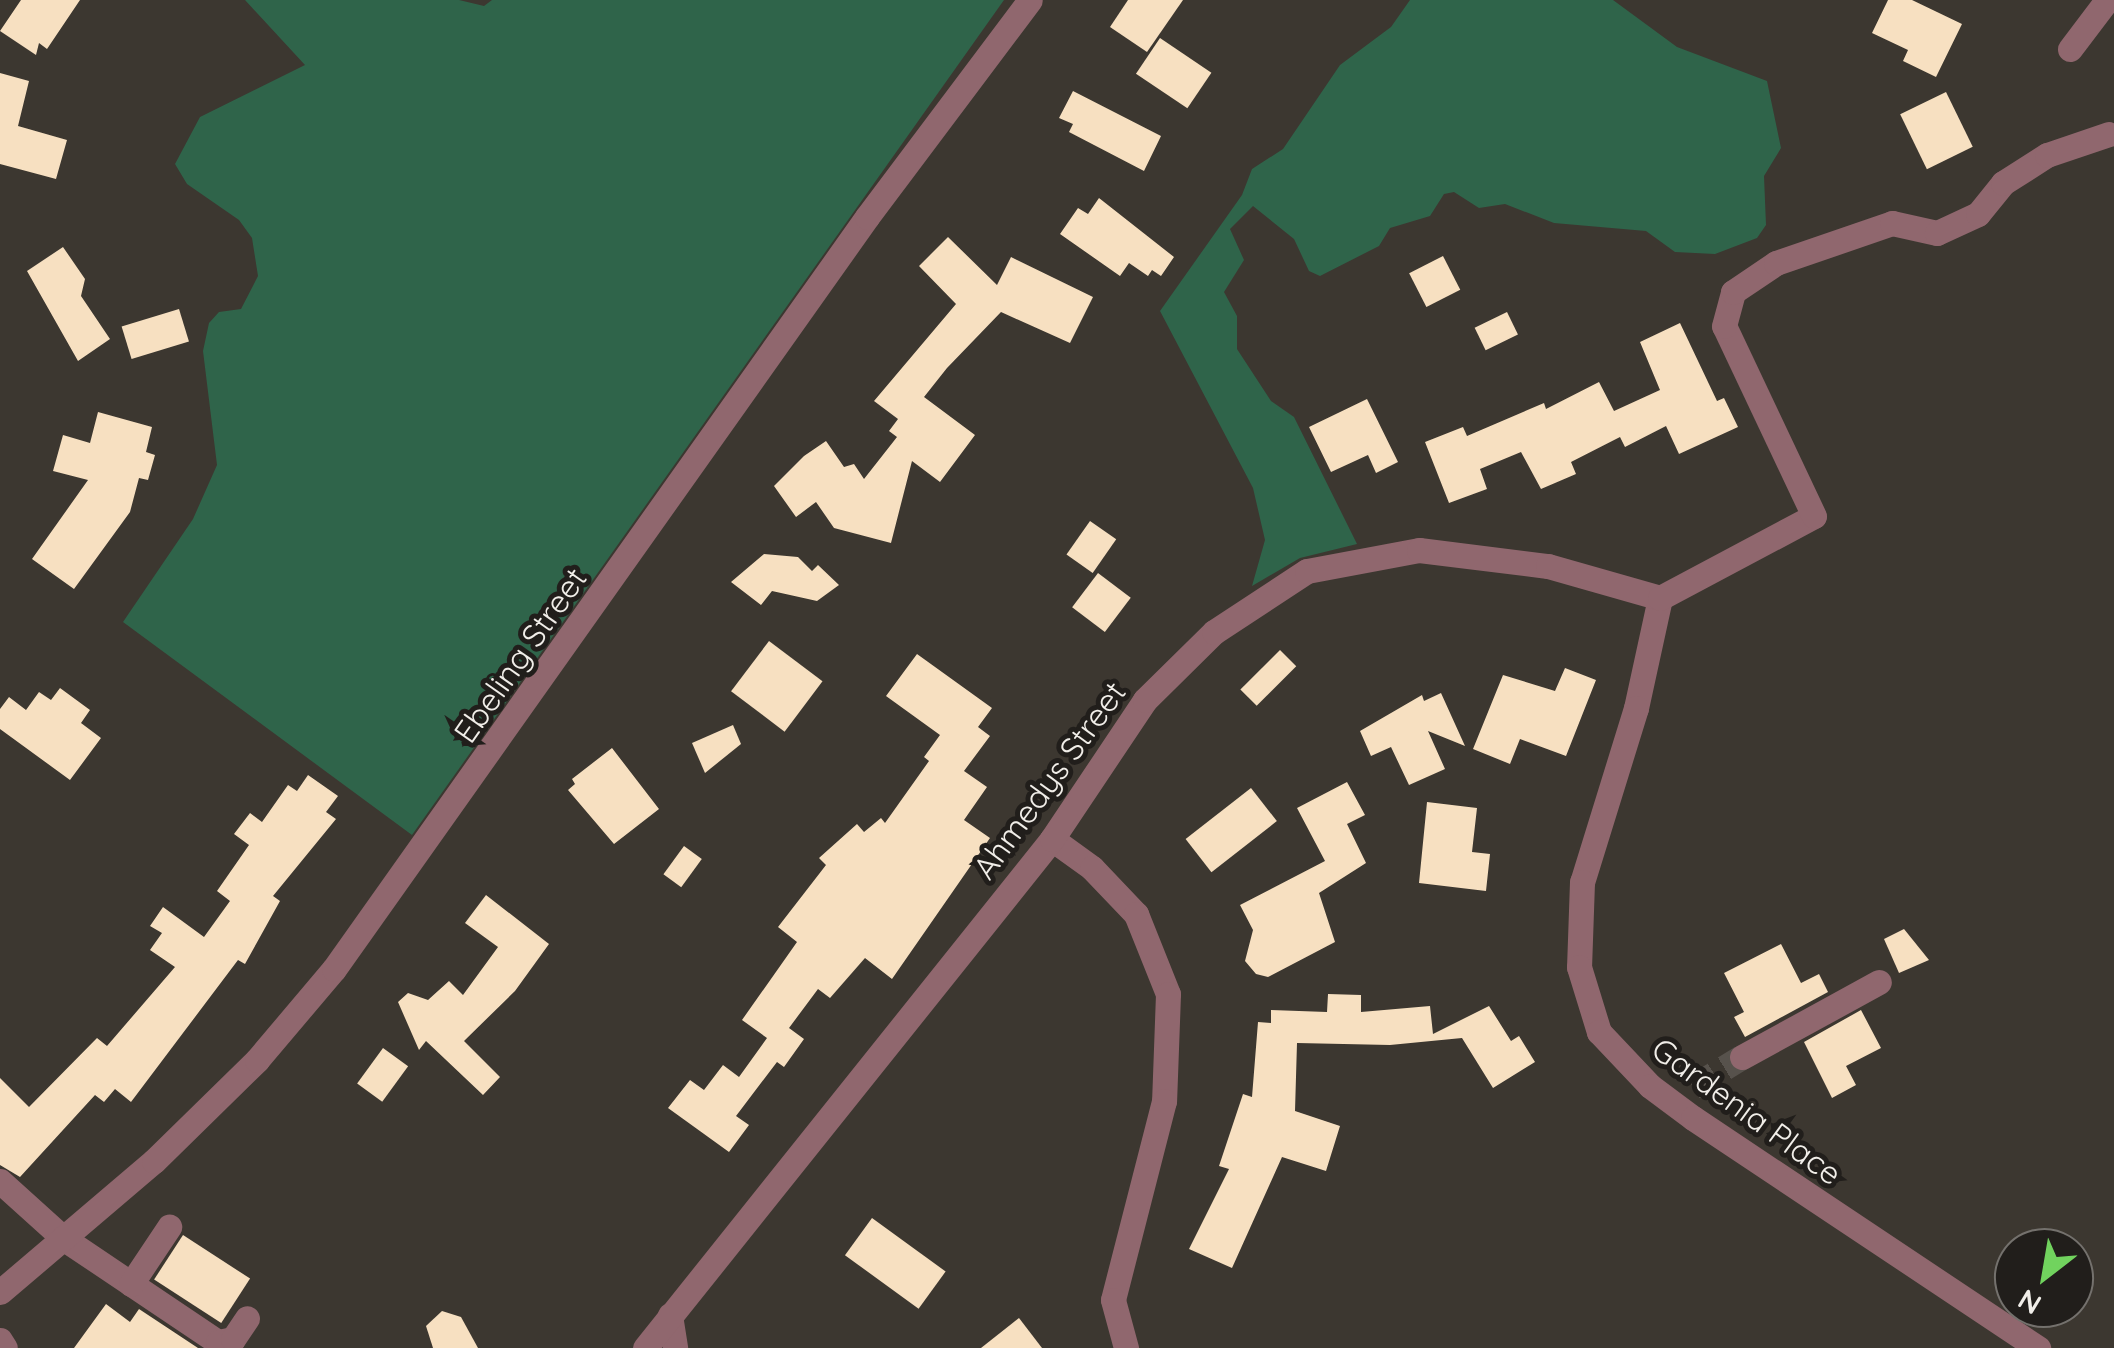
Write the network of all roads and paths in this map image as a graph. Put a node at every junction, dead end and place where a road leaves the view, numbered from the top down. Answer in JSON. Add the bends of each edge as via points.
{"nodes":[{"id":1,"x":1030,"y":0,"type":"edge"},
{"id":2,"x":2107,"y":0,"type":"edge"},
{"id":3,"x":2070,"y":49,"type":"dead end"},
{"id":4,"x":2108,"y":134,"type":"dead end"},
{"id":5,"x":1660,"y":598,"type":"junction"},
{"id":6,"x":1052,"y":839,"type":"junction"},
{"id":7,"x":1879,"y":982,"type":"dead end"},
{"id":8,"x":1742,"y":1057,"type":"tunnel mouth"},
{"id":9,"x":1694,"y":1086,"type":"tunnel mouth"},
{"id":10,"x":1671,"y":1102,"type":"junction"},
{"id":11,"x":0,"y":1182,"type":"edge"},
{"id":12,"x":169,"y":1227,"type":"dead end"},
{"id":13,"x":62,"y":1238,"type":"junction"},
{"id":14,"x":131,"y":1284,"type":"junction"},
{"id":15,"x":0,"y":1292,"type":"edge"},
{"id":16,"x":670,"y":1315,"type":"junction"},
{"id":17,"x":248,"y":1318,"type":"dead end"},
{"id":18,"x":0,"y":1340,"type":"edge"},
{"id":19,"x":6,"y":1348,"type":"edge"},
{"id":20,"x":645,"y":1348,"type":"edge"},
{"id":21,"x":674,"y":1348,"type":"edge"},
{"id":22,"x":1126,"y":1348,"type":"edge"},
{"id":23,"x":2038,"y":1348,"type":"edge"}],
"edges":[{"from":1,"to":13,"type":"street","name":"Ebeling Street","via":[[867,217],[370,923],[258,1060]]},
{"from":2,"to":3,"type":"street"},
{"from":4,"to":5,"type":"street","via":[[2047,155],[2003,182],[1978,214],[1937,232],[1892,224],[1776,263],[1734,292],[1724,326],[1814,516]]},
{"from":5,"to":6,"type":"street","name":"Ahmedys Street","via":[[1473,553],[1419,550],[1307,571],[1214,632],[1146,700]]},
{"from":5,"to":10,"type":"street","name":"Gardenia Place","via":[[1636,708],[1582,882],[1578,924],[1580,967],[1599,1032]]},
{"from":6,"to":16,"type":"street","name":"Ahmedys Street","via":[[780,1186]]},
{"from":6,"to":22,"type":"street","via":[[1136,914],[1168,994],[1164,1101],[1113,1300]]},
{"from":7,"to":8,"type":"street"},
{"from":9,"to":10,"type":"street"},
{"from":10,"to":23,"type":"street","name":"Gardenia Place"},
{"from":11,"to":13,"type":"street"},
{"from":12,"to":14,"type":"street"},
{"from":13,"to":14,"type":"street"},
{"from":13,"to":15,"type":"street","name":"Ebeling Street"},
{"from":14,"to":17,"type":"street","via":[[218,1342],[232,1340]]},
{"from":16,"to":20,"type":"street","name":"Ahmedys Street"},
{"from":16,"to":21,"type":"street"},
{"from":18,"to":19,"type":"street"}]}
